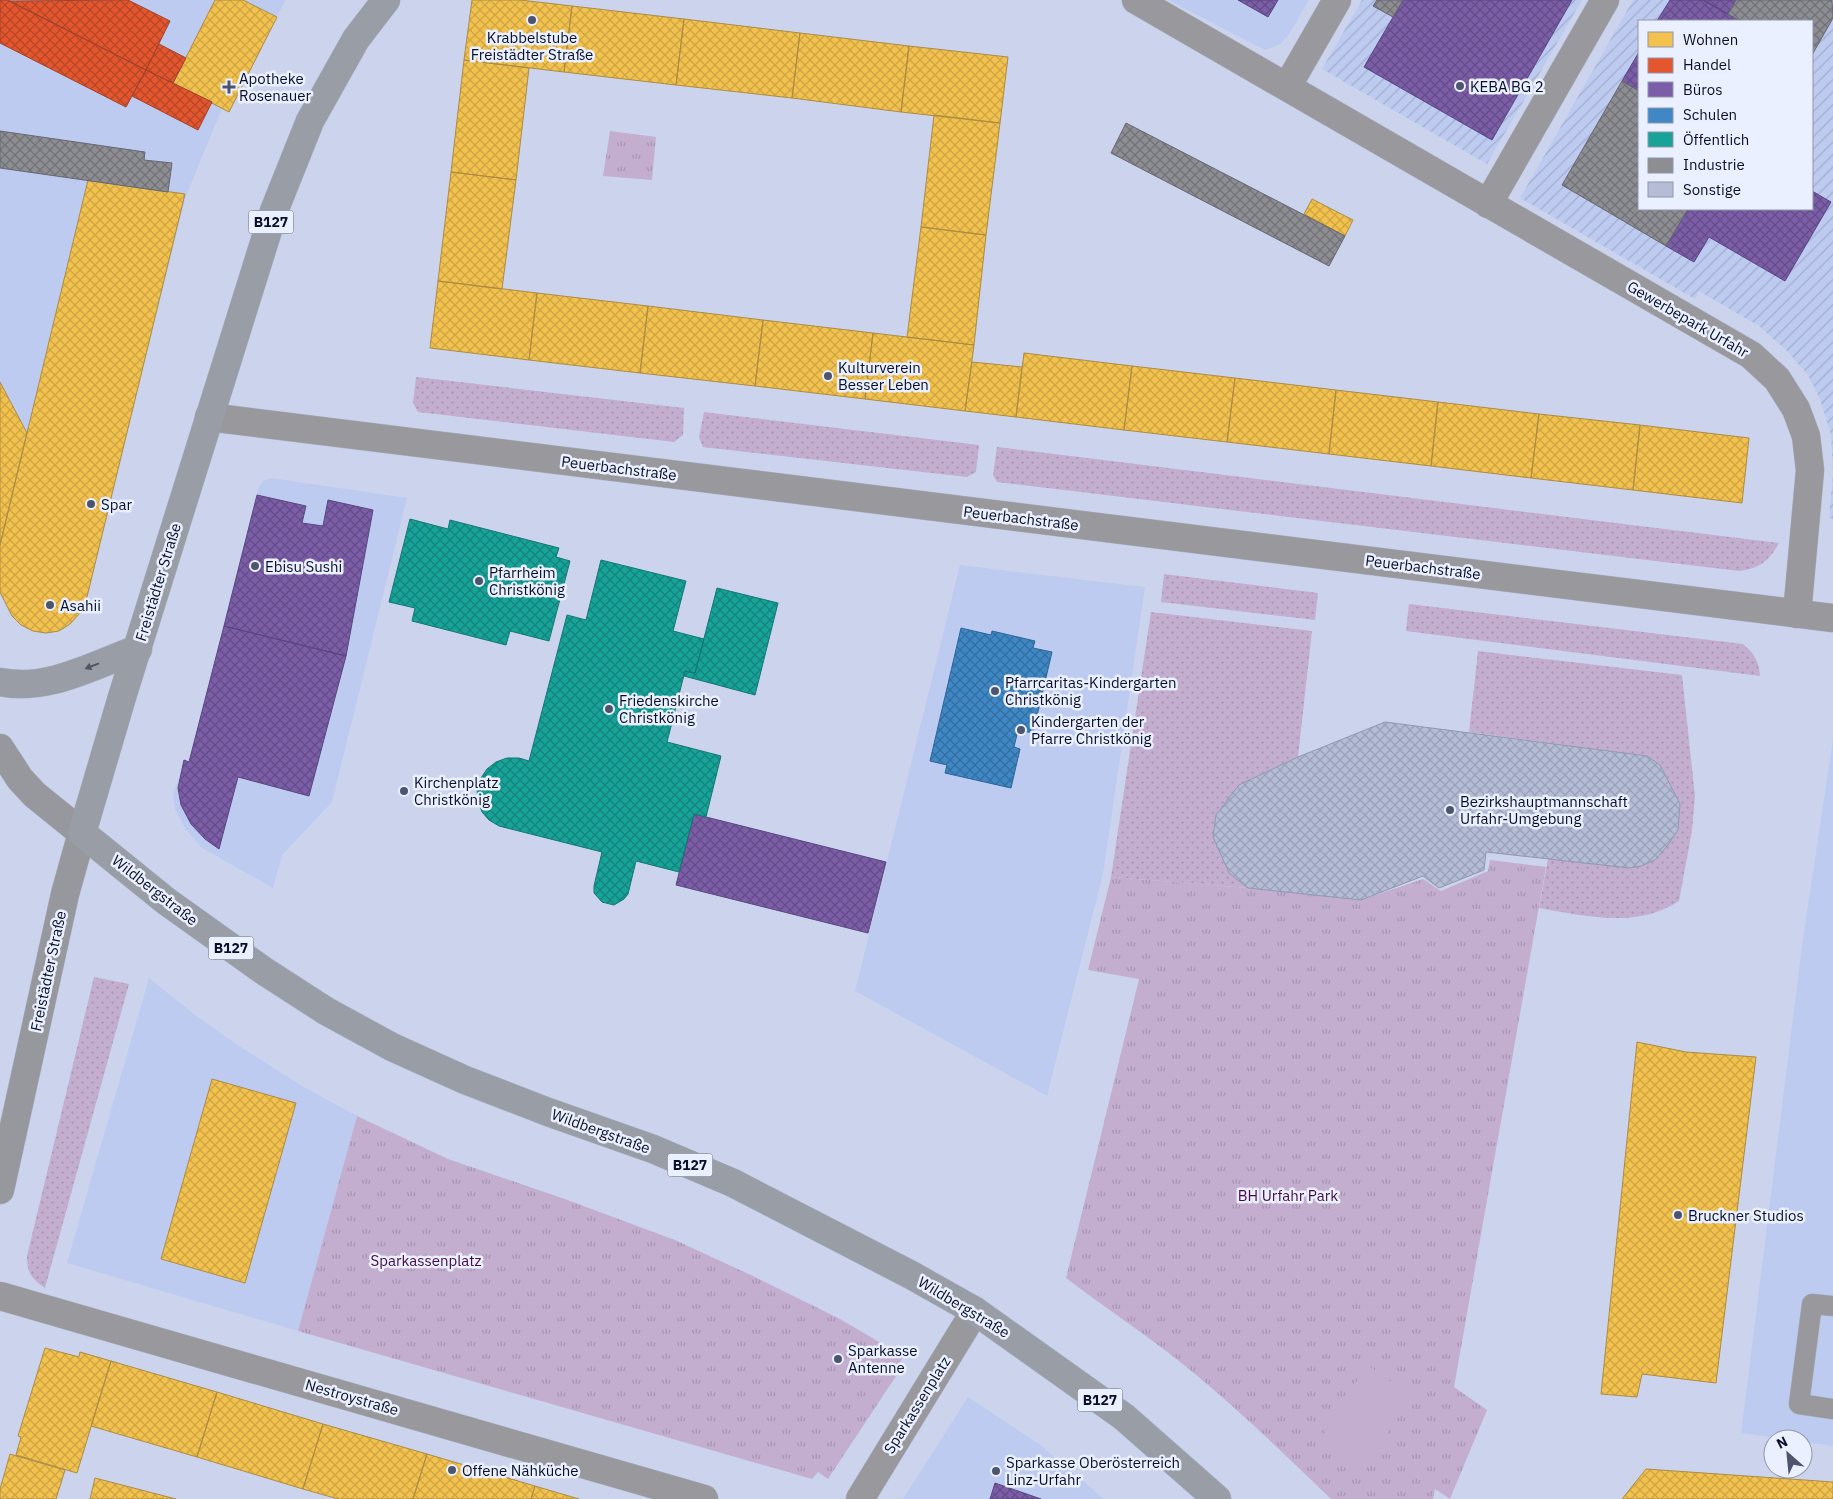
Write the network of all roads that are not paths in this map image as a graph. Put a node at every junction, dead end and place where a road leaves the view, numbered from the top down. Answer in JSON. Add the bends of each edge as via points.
{"nodes":[{"id":1,"x":386,"y":0,"type":"edge"},
{"id":2,"x":1136,"y":0,"type":"edge"},
{"id":3,"x":1337,"y":0,"type":"edge"},
{"id":4,"x":1606,"y":0,"type":"edge"},
{"id":5,"x":1287,"y":87,"type":"junction"},
{"id":6,"x":1488,"y":204,"type":"junction"},
{"id":7,"x":210,"y":417,"type":"junction"},
{"id":8,"x":1797,"y":614,"type":"junction"},
{"id":9,"x":1833,"y":618,"type":"edge"},
{"id":10,"x":138,"y":649,"type":"junction"},
{"id":11,"x":0,"y":682,"type":"edge"},
{"id":12,"x":0,"y":748,"type":"edge"},
{"id":13,"x":82,"y":833,"type":"junction"},
{"id":14,"x":0,"y":1190,"type":"edge"},
{"id":15,"x":0,"y":1296,"type":"edge"},
{"id":16,"x":1833,"y":1306,"type":"edge"},
{"id":17,"x":975,"y":1311,"type":"junction"},
{"id":18,"x":1833,"y":1409,"type":"edge"},
{"id":19,"x":704,"y":1499,"type":"edge"},
{"id":20,"x":860,"y":1499,"type":"edge"},
{"id":21,"x":1217,"y":1499,"type":"edge"}],
"edges":[{"from":1,"to":7,"type":"main road","name":"Freistädter Straße","number":"B127","via":[[356,39],[310,121],[274,211]]},
{"from":2,"to":5,"type":"street","name":"Gewerbepark Urfahr"},
{"from":3,"to":5,"type":"street"},
{"from":4,"to":6,"type":"street"},
{"from":5,"to":6,"type":"street","name":"Gewerbepark Urfahr"},
{"from":6,"to":8,"type":"street","name":"Gewerbepark Urfahr","via":[[1750,355],[1777,379],[1796,409],[1806,436],[1810,470]]},
{"from":7,"to":8,"type":"street","name":"Peuerbachstraße"},
{"from":7,"to":10,"type":"main road","name":"Freistädter Straße","number":"B127"},
{"from":8,"to":9,"type":"street","name":"Peuerbachstraße"},
{"from":10,"to":11,"type":"main road","one_way":true,"via":[[42,683],[14,685]]},
{"from":10,"to":13,"type":"main road","name":"Freistädter Straße","number":"B127"},
{"from":12,"to":13,"type":"street","via":[[35,795]]},
{"from":13,"to":14,"type":"street","name":"Freistädter Straße","via":[[65,894]]},
{"from":13,"to":17,"type":"main road","name":"Wildbergstraße","number":"B127","via":[[166,901],[264,971],[326,1011],[392,1047],[465,1080],[654,1149],[733,1183]]},
{"from":15,"to":19,"type":"street","name":"Nestroystraße"},
{"from":16,"to":18,"type":"lane","via":[[1812,1304],[1799,1404]]},
{"from":17,"to":20,"type":"street","name":"Sparkassenplatz"},
{"from":17,"to":21,"type":"main road","name":"Wildbergstraße","number":"B127","via":[[1124,1417]]}]}
